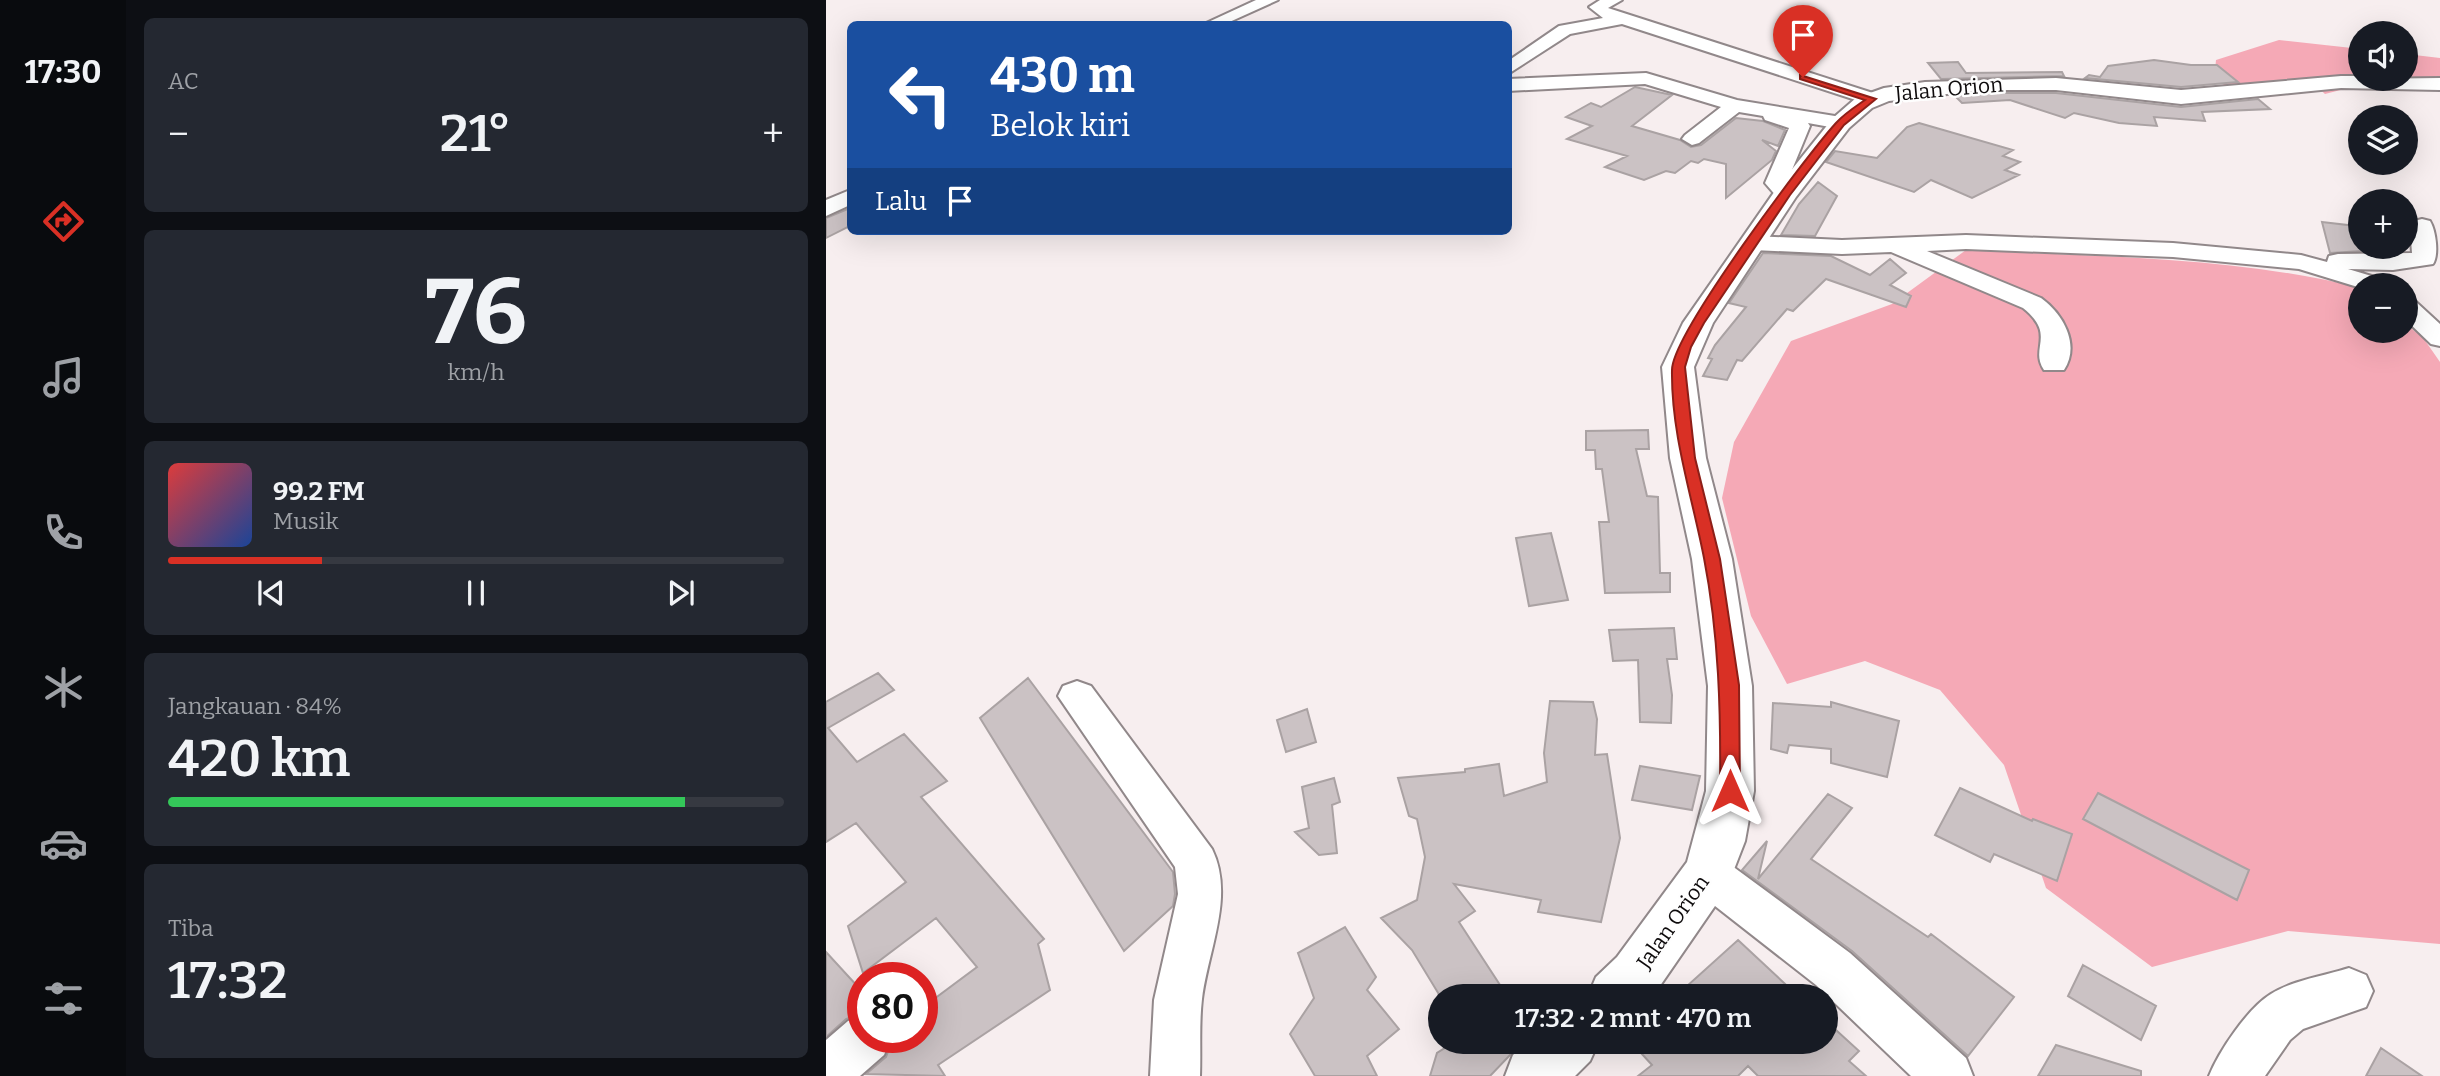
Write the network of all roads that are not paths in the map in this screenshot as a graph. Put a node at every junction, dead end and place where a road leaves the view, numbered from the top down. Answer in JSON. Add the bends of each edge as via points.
{"nodes":[{"id":1,"x":1270,"y":0,"type":"edge"},
{"id":2,"x":1614,"y":0,"type":"edge"},
{"id":3,"x":1624,"y":19,"type":"junction"},
{"id":4,"x":1219,"y":21,"type":"edge"},
{"id":5,"x":1512,"y":66,"type":"edge"},
{"id":6,"x":2440,"y":84,"type":"edge"},
{"id":7,"x":1512,"y":85,"type":"edge"},
{"id":8,"x":1682,"y":88,"type":"junction"},
{"id":9,"x":1872,"y":99,"type":"junction"},
{"id":10,"x":1730,"y":110,"type":"junction"},
{"id":11,"x":1841,"y":123,"type":"junction"},
{"id":12,"x":1692,"y":139,"type":"dead end"},
{"id":13,"x":1786,"y":193,"type":"junction"},
{"id":14,"x":847,"y":198,"type":"edge"},
{"id":15,"x":826,"y":209,"type":"edge"},
{"id":16,"x":826,"y":216,"type":"edge"},
{"id":17,"x":847,"y":220,"type":"edge"},
{"id":18,"x":2422,"y":226,"type":"dead end"},
{"id":19,"x":1753,"y":243,"type":"junction"},
{"id":20,"x":1892,"y":245,"type":"junction"},
{"id":21,"x":2276,"y":259,"type":"junction"},
{"id":22,"x":2348,"y":275,"type":"edge"},
{"id":23,"x":2418,"y":317,"type":"edge"},
{"id":24,"x":2440,"y":338,"type":"edge"},
{"id":25,"x":2054,"y":364,"type":"dead end"},
{"id":26,"x":1077,"y":696,"type":"dead end"},
{"id":27,"x":1708,"y":874,"type":"junction"},
{"id":28,"x":1627,"y":984,"type":"edge"},
{"id":29,"x":2349,"y":991,"type":"dead end"},
{"id":30,"x":849,"y":1053,"type":"edge"},
{"id":31,"x":1557,"y":1054,"type":"edge"},
{"id":32,"x":826,"y":1073,"type":"edge"},
{"id":33,"x":1175,"y":1076,"type":"edge"},
{"id":34,"x":1534,"y":1076,"type":"edge"},
{"id":35,"x":1948,"y":1076,"type":"edge"},
{"id":36,"x":2234,"y":1076,"type":"edge"}],
"edges":[{"from":1,"to":4,"type":"street"},
{"from":2,"to":3,"type":"street","via":[[1597,7]]},
{"from":3,"to":5,"type":"street","via":[[1565,30]]},
{"from":3,"to":9,"type":"street"},
{"from":6,"to":9,"type":"highway","name":"Jalan Orion","via":[[2341,82],[2181,97],[2007,83],[1925,88]]},
{"from":7,"to":8,"type":"street","via":[[1629,76]]},
{"from":8,"to":10,"type":"street"},
{"from":8,"to":11,"type":"street","via":[[1734,105]]},
{"from":9,"to":11,"type":"highway","name":"Jalan Orion"},
{"from":10,"to":12,"type":"street"},
{"from":10,"to":13,"type":"street","via":[[1790,120],[1800,126],[1776,183]]},
{"from":11,"to":13,"type":"highway","name":"Jalan Orion"},
{"from":13,"to":19,"type":"highway","name":"Jalan Orion"},
{"from":14,"to":15,"type":"street"},
{"from":16,"to":17,"type":"street"},
{"from":18,"to":21,"type":"street","via":[[2426,256],[2418,261]]},
{"from":19,"to":20,"type":"street"},
{"from":19,"to":27,"type":"highway","name":"Jalan Orion","via":[[1698,323],[1678,367],[1688,458],[1712,559],[1730,685],[1730,791]]},
{"from":20,"to":21,"type":"street","via":[[2046,245]]},
{"from":20,"to":25,"type":"street","via":[[2032,303],[2049,315],[2057,329]]},
{"from":21,"to":22,"type":"street"},
{"from":23,"to":24,"type":"street"},
{"from":26,"to":33,"type":"street","via":[[1197,862],[1200,894],[1178,1000]]},
{"from":27,"to":28,"type":"highway","name":"Jalan Orion"},
{"from":27,"to":35,"type":"street","via":[[1833,970]]},
{"from":29,"to":36,"type":"street","via":[[2288,1010]]},
{"from":30,"to":32,"type":"street"},
{"from":31,"to":34,"type":"highway"}]}
